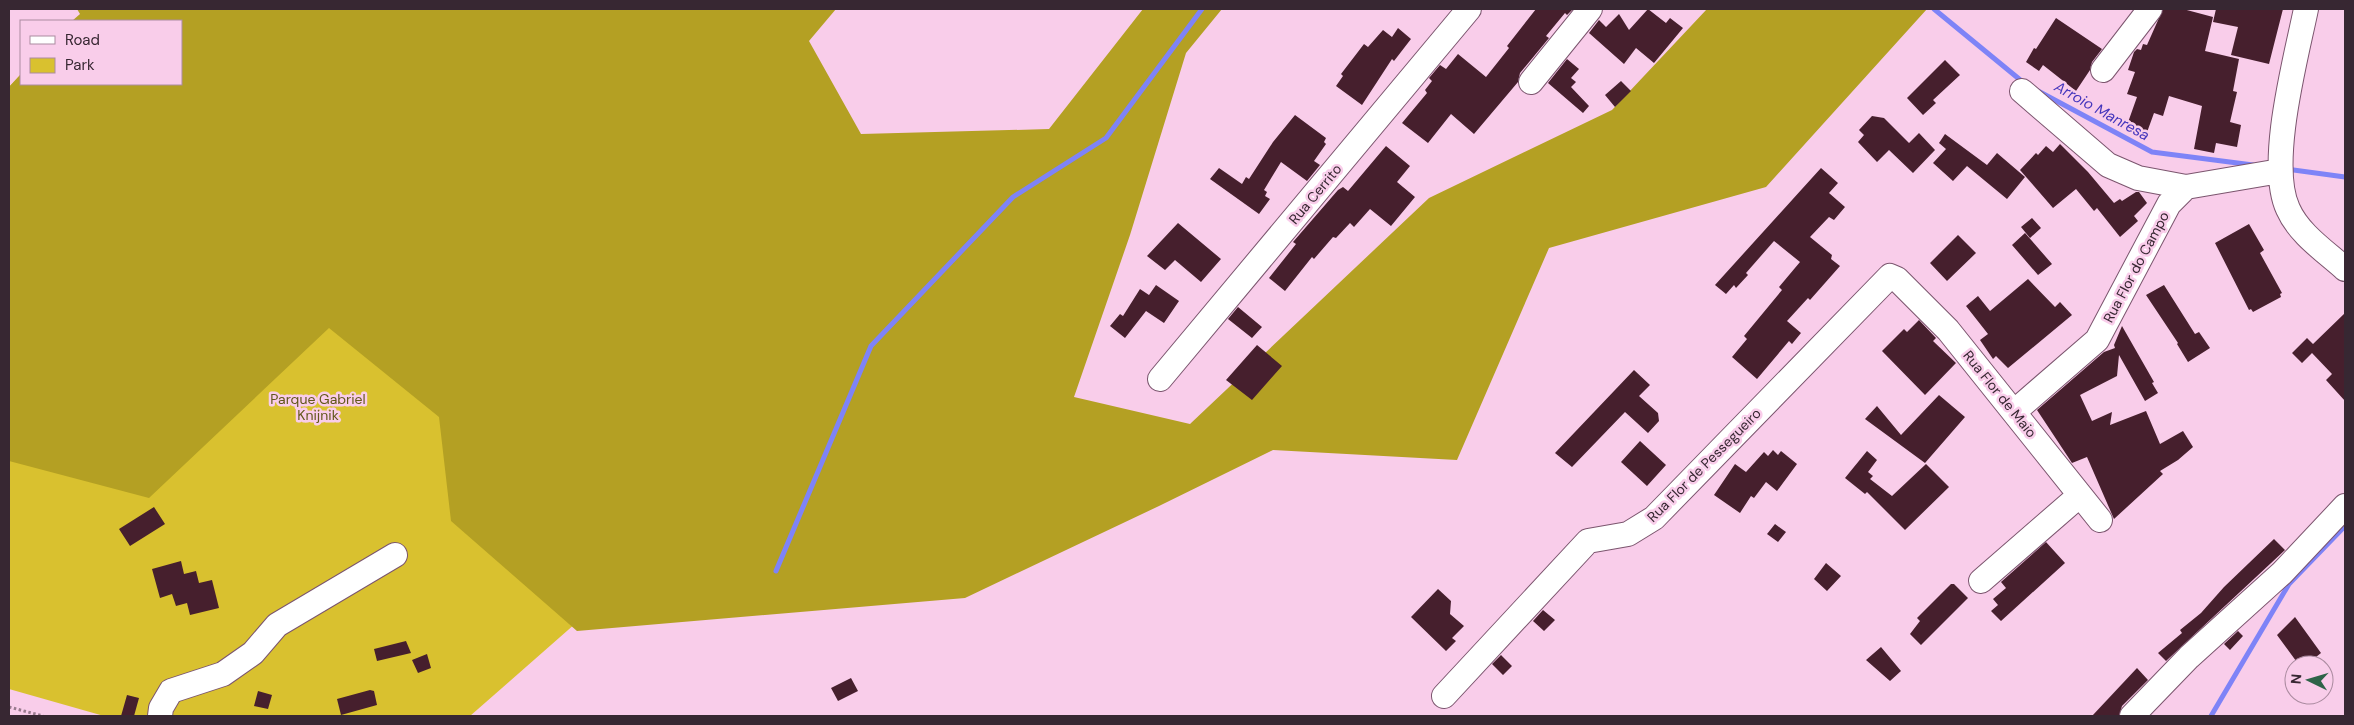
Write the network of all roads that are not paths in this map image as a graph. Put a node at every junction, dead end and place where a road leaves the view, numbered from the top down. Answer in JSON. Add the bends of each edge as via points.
{"nodes":[{"id":1,"x":1469,"y":9,"type":"edge"},
{"id":2,"x":1590,"y":9,"type":"edge"},
{"id":3,"x":2150,"y":9,"type":"edge"},
{"id":4,"x":2306,"y":9,"type":"edge"},
{"id":5,"x":2103,"y":70,"type":"dead end"},
{"id":6,"x":1531,"y":82,"type":"dead end"},
{"id":7,"x":2022,"y":91,"type":"dead end"},
{"id":8,"x":2280,"y":171,"type":"junction"},
{"id":9,"x":2186,"y":187,"type":"junction"},
{"id":10,"x":2345,"y":269,"type":"edge"},
{"id":11,"x":1890,"y":276,"type":"joint"},
{"id":12,"x":1160,"y":379,"type":"dead end"},
{"id":13,"x":2015,"y":411,"type":"junction"},
{"id":14,"x":2080,"y":495,"type":"junction"},
{"id":15,"x":2345,"y":506,"type":"edge"},
{"id":16,"x":2100,"y":520,"type":"dead end"},
{"id":17,"x":395,"y":555,"type":"dead end"},
{"id":18,"x":1981,"y":581,"type":"dead end"},
{"id":19,"x":1444,"y":696,"type":"dead end"},
{"id":20,"x":160,"y":716,"type":"edge"},
{"id":21,"x":2132,"y":716,"type":"edge"}],
"edges":[{"from":1,"to":12,"type":"street","name":"Rua Cerrito"},
{"from":2,"to":6,"type":"street"},
{"from":3,"to":5,"type":"street"},
{"from":4,"to":8,"type":"street","via":[[2284,120]]},
{"from":7,"to":9,"type":"street","via":[[2108,165],[2138,178]]},
{"from":8,"to":9,"type":"street"},
{"from":8,"to":10,"type":"street","via":[[2288,210],[2305,234]]},
{"from":9,"to":13,"type":"street","name":"Rua Flor do Campo","via":[[2169,204],[2097,340]]},
{"from":11,"to":13,"type":"street","name":"Rua Flor de Maio","via":[[1898,279],[1948,330]]},
{"from":11,"to":19,"type":"street","name":"Rua Flor de Pessegueiro","via":[[1654,518],[1628,534],[1588,541]]},
{"from":13,"to":14,"type":"street","name":"Rua Flor de Maio"},
{"from":14,"to":16,"type":"street","name":"Rua Flor de Maio"},
{"from":14,"to":18,"type":"street"},
{"from":15,"to":21,"type":"street","via":[[2282,573],[2189,657]]},
{"from":17,"to":20,"type":"street","via":[[277,626],[253,653],[223,674],[171,691]]}]}
